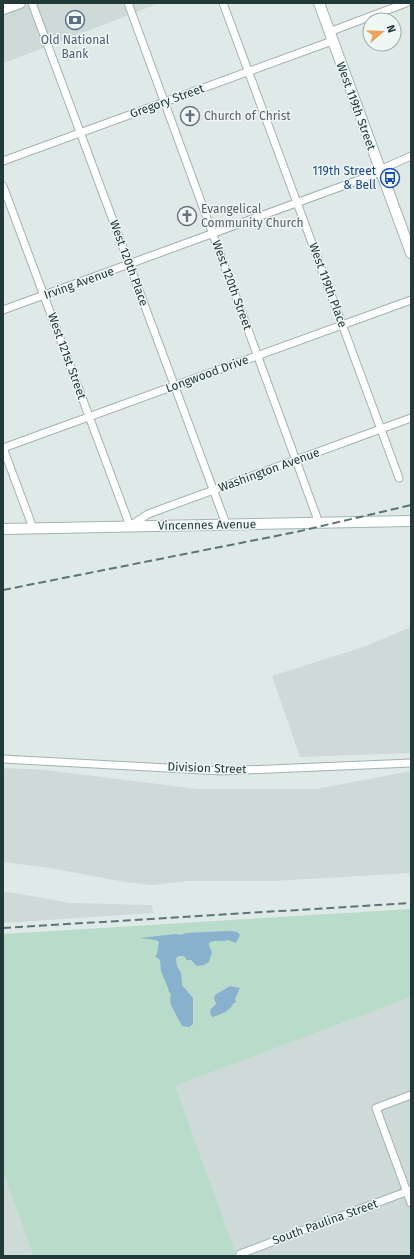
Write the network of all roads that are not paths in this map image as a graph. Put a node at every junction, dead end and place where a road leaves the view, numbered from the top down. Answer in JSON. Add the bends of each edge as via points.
{"nodes":[{"id":1,"x":20,"y":3,"type":"edge"},
{"id":2,"x":32,"y":3,"type":"edge"},
{"id":3,"x":128,"y":3,"type":"edge"},
{"id":4,"x":223,"y":3,"type":"edge"},
{"id":5,"x":319,"y":3,"type":"edge"},
{"id":6,"x":406,"y":3,"type":"edge"},
{"id":7,"x":3,"y":9,"type":"edge"},
{"id":8,"x":330,"y":37,"type":"junction"},
{"id":9,"x":248,"y":72,"type":"junction"},
{"id":10,"x":164,"y":102,"type":"junction"},
{"id":11,"x":81,"y":132,"type":"junction"},
{"id":12,"x":411,"y":156,"type":"edge"},
{"id":13,"x":3,"y":161,"type":"edge"},
{"id":14,"x":380,"y":171,"type":"junction"},
{"id":15,"x":3,"y":186,"type":"edge"},
{"id":16,"x":297,"y":203,"type":"junction"},
{"id":17,"x":213,"y":234,"type":"junction"},
{"id":18,"x":411,"y":253,"type":"edge"},
{"id":19,"x":130,"y":264,"type":"junction"},
{"id":20,"x":44,"y":295,"type":"junction"},
{"id":21,"x":411,"y":300,"type":"edge"},
{"id":22,"x":3,"y":310,"type":"edge"},
{"id":23,"x":343,"y":325,"type":"junction"},
{"id":24,"x":258,"y":356,"type":"junction"},
{"id":25,"x":175,"y":386,"type":"junction"},
{"id":26,"x":90,"y":417,"type":"junction"},
{"id":27,"x":411,"y":418,"type":"edge"},
{"id":28,"x":381,"y":429,"type":"junction"},
{"id":29,"x":3,"y":448,"type":"edge"},
{"id":30,"x":296,"y":460,"type":"junction"},
{"id":31,"x":399,"y":478,"type":"dead end"},
{"id":32,"x":213,"y":490,"type":"junction"},
{"id":33,"x":411,"y":521,"type":"edge"},
{"id":34,"x":319,"y":523,"type":"junction"},
{"id":35,"x":226,"y":524,"type":"junction"},
{"id":36,"x":130,"y":526,"type":"junction"},
{"id":37,"x":33,"y":528,"type":"junction"},
{"id":38,"x":3,"y":529,"type":"edge"},
{"id":39,"x":3,"y":759,"type":"edge"},
{"id":40,"x":411,"y":763,"type":"edge"},
{"id":41,"x":411,"y":1095,"type":"edge"},
{"id":42,"x":409,"y":1191,"type":"edge"},
{"id":43,"x":411,"y":1203,"type":"edge"},
{"id":44,"x":240,"y":1255,"type":"edge"}],
"edges":[{"from":1,"to":7,"type":"main road"},
{"from":2,"to":11,"type":"street","name":"West 120th Place"},
{"from":3,"to":10,"type":"street","name":"West 120th Street"},
{"from":4,"to":9,"type":"street","name":"West 119th Place"},
{"from":5,"to":8,"type":"main road","name":"West 119th Street"},
{"from":6,"to":8,"type":"street","name":"Gregory Street"},
{"from":8,"to":9,"type":"street","name":"Gregory Street"},
{"from":8,"to":14,"type":"main road","name":"West 119th Street"},
{"from":9,"to":10,"type":"street","name":"Gregory Street"},
{"from":9,"to":16,"type":"street","name":"West 119th Place"},
{"from":10,"to":11,"type":"street","name":"Gregory Street"},
{"from":10,"to":17,"type":"street","name":"West 120th Street"},
{"from":11,"to":13,"type":"street","name":"Gregory Street"},
{"from":11,"to":19,"type":"street","name":"West 120th Place"},
{"from":12,"to":14,"type":"street","name":"Irving Avenue"},
{"from":14,"to":16,"type":"street","name":"Irving Avenue"},
{"from":14,"to":18,"type":"main road","name":"West 119th Street"},
{"from":15,"to":20,"type":"street","name":"West 121st Street"},
{"from":16,"to":17,"type":"street","name":"Irving Avenue"},
{"from":16,"to":23,"type":"street","name":"West 119th Place"},
{"from":17,"to":19,"type":"street","name":"Irving Avenue"},
{"from":17,"to":24,"type":"street","name":"West 120th Street"},
{"from":19,"to":20,"type":"street","name":"Irving Avenue"},
{"from":19,"to":25,"type":"street","name":"West 120th Place"},
{"from":20,"to":22,"type":"street","name":"Irving Avenue"},
{"from":20,"to":26,"type":"street","name":"West 121st Street"},
{"from":21,"to":23,"type":"street","name":"Longwood Drive"},
{"from":23,"to":24,"type":"street","name":"Longwood Drive"},
{"from":23,"to":28,"type":"street","name":"West 119th Place"},
{"from":24,"to":25,"type":"street","name":"Longwood Drive"},
{"from":24,"to":30,"type":"street","name":"West 120th Street"},
{"from":25,"to":26,"type":"street","name":"Longwood Drive"},
{"from":25,"to":32,"type":"street","name":"West 120th Place"},
{"from":26,"to":29,"type":"street","name":"Longwood Drive"},
{"from":26,"to":36,"type":"street","name":"West 121st Street"},
{"from":27,"to":28,"type":"street","name":"Washington Avenue"},
{"from":28,"to":30,"type":"street","name":"Washington Avenue"},
{"from":28,"to":31,"type":"street","name":"West 119th Place"},
{"from":29,"to":37,"type":"street"},
{"from":30,"to":32,"type":"street","name":"Washington Avenue"},
{"from":30,"to":34,"type":"street","name":"West 120th Street"},
{"from":32,"to":35,"type":"street","name":"West 120th Place"},
{"from":32,"to":36,"type":"street","name":"Washington Avenue","via":[[148,514]]},
{"from":33,"to":34,"type":"main road","name":"Vincennes Avenue"},
{"from":34,"to":35,"type":"main road","name":"Vincennes Avenue"},
{"from":35,"to":36,"type":"main road","name":"Vincennes Avenue"},
{"from":36,"to":37,"type":"main road","name":"Vincennes Avenue"},
{"from":37,"to":38,"type":"main road","name":"Vincennes Avenue"},
{"from":39,"to":40,"type":"street","name":"Division Street","via":[[222,771]]},
{"from":41,"to":42,"type":"street","via":[[376,1108]]},
{"from":42,"to":43,"type":"street"},
{"from":42,"to":44,"type":"street","name":"South Paulina Street"}]}
